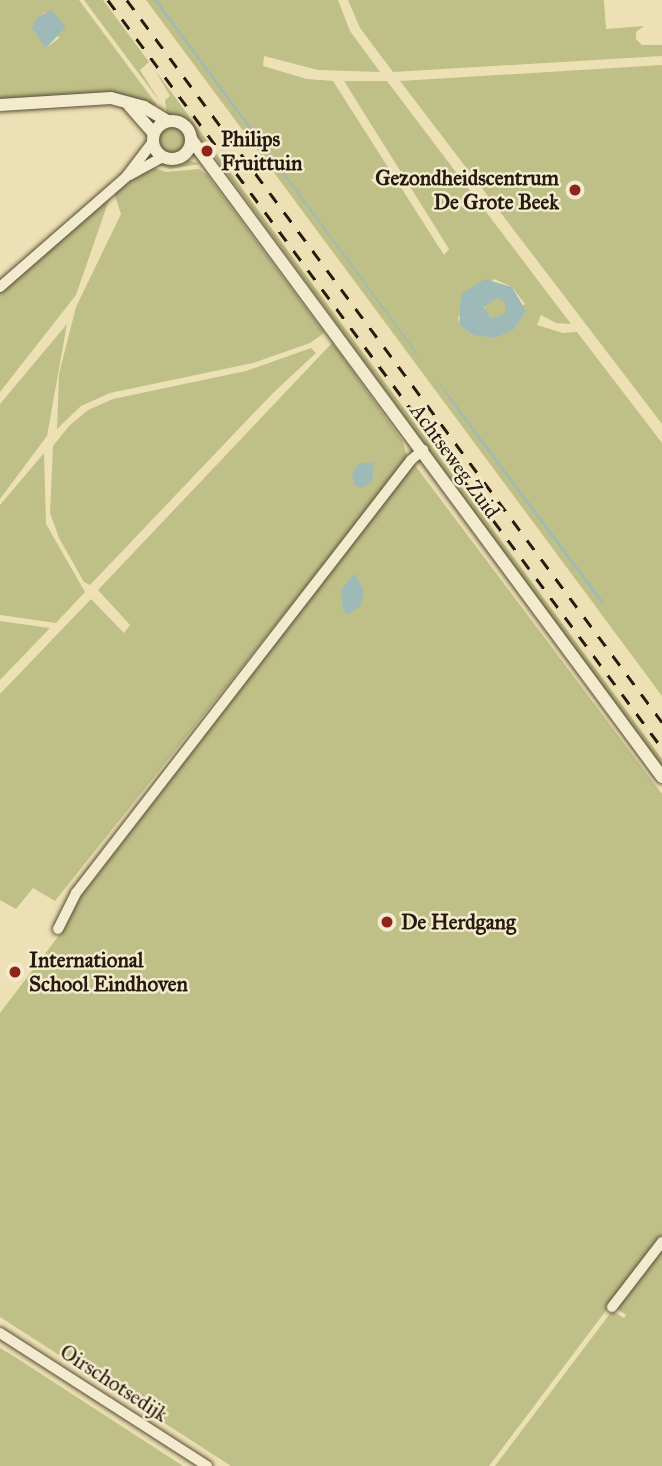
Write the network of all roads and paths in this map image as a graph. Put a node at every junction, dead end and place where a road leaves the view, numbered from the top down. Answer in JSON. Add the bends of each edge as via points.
{"nodes":[{"id":1,"x":122,"y":101,"type":"junction"},
{"id":2,"x":0,"y":105,"type":"edge"},
{"id":3,"x":167,"y":121,"type":"junction"},
{"id":4,"x":153,"y":138,"type":"junction"},
{"id":5,"x":191,"y":139,"type":"junction"},
{"id":6,"x":162,"y":157,"type":"junction"},
{"id":7,"x":181,"y":157,"type":"junction"},
{"id":8,"x":217,"y":169,"type":"junction"},
{"id":9,"x":127,"y":177,"type":"junction"},
{"id":10,"x":0,"y":287,"type":"edge"},
{"id":11,"x":423,"y":450,"type":"junction"},
{"id":12,"x":662,"y":777,"type":"edge"},
{"id":13,"x":58,"y":929,"type":"dead end"},
{"id":14,"x":662,"y":1242,"type":"edge"},
{"id":15,"x":612,"y":1307,"type":"dead end"},
{"id":16,"x":0,"y":1333,"type":"edge"},
{"id":17,"x":207,"y":1466,"type":"edge"}],
"edges":[{"from":1,"to":2,"type":"street"},
{"from":1,"to":3,"type":"street"},
{"from":1,"to":4,"type":"street","via":[[135,108]]},
{"from":3,"to":4,"type":"street"},
{"from":3,"to":5,"type":"street","via":[[183,124]]},
{"from":4,"to":6,"type":"street"},
{"from":4,"to":9,"type":"street"},
{"from":5,"to":7,"type":"street"},
{"from":5,"to":8,"type":"street","name":"Achtseweg Zuid"},
{"from":6,"to":7,"type":"street"},
{"from":6,"to":9,"type":"street"},
{"from":7,"to":8,"type":"street"},
{"from":8,"to":11,"type":"street","name":"Achtseweg Zuid"},
{"from":9,"to":10,"type":"street"},
{"from":11,"to":12,"type":"street","name":"Achtseweg Zuid"},
{"from":11,"to":13,"type":"street","via":[[76,893]]},
{"from":14,"to":15,"type":"street"},
{"from":16,"to":17,"type":"street","name":"Oirschotsedijk"}]}
